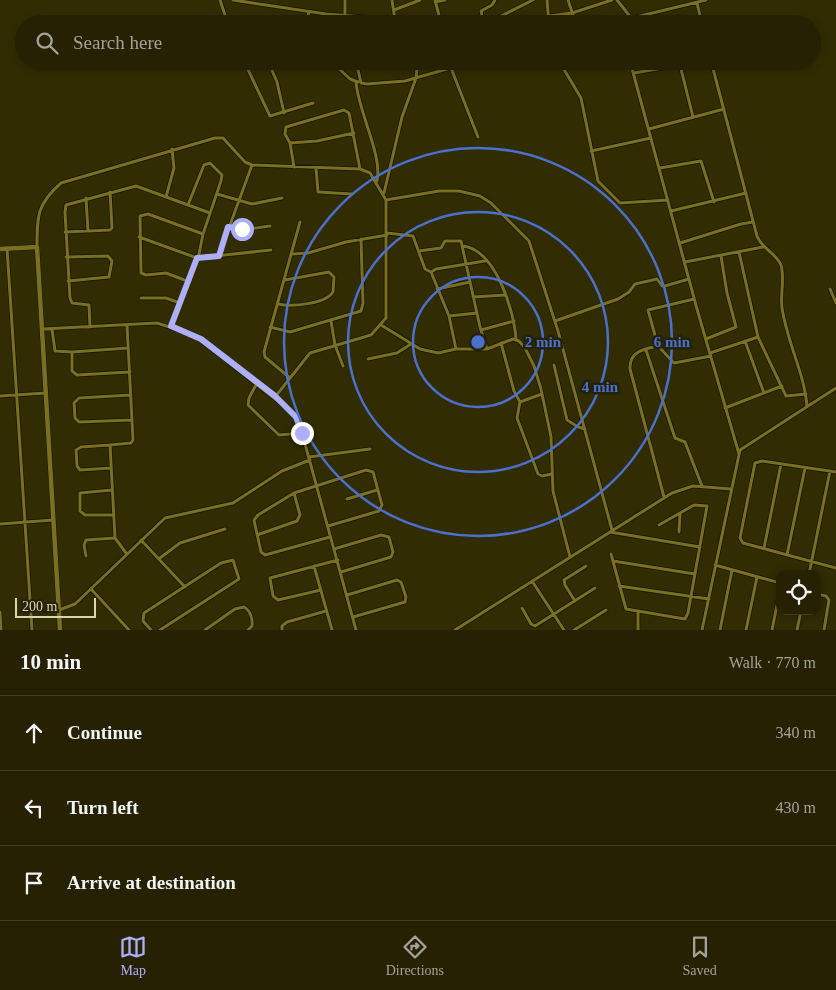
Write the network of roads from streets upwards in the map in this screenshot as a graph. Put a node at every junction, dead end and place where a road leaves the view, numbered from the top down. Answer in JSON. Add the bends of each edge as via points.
{"nodes":[{"id":1,"x":220,"y":0,"type":"edge"},
{"id":2,"x":233,"y":0,"type":"edge"},
{"id":3,"x":345,"y":0,"type":"edge"},
{"id":4,"x":392,"y":0,"type":"edge"},
{"id":5,"x":420,"y":0,"type":"edge"},
{"id":6,"x":445,"y":0,"type":"edge"},
{"id":7,"x":495,"y":0,"type":"edge"},
{"id":8,"x":533,"y":0,"type":"edge"},
{"id":9,"x":548,"y":0,"type":"edge"},
{"id":10,"x":568,"y":0,"type":"edge"},
{"id":11,"x":612,"y":0,"type":"edge"},
{"id":12,"x":617,"y":0,"type":"edge"},
{"id":13,"x":688,"y":0,"type":"edge"},
{"id":14,"x":706,"y":0,"type":"edge"},
{"id":15,"x":435,"y":1,"type":"edge"},
{"id":16,"x":697,"y":3,"type":"junction"},
{"id":17,"x":691,"y":5,"type":"junction"},
{"id":18,"x":394,"y":10,"type":"junction"},
{"id":19,"x":310,"y":12,"type":"junction"},
{"id":20,"x":572,"y":12,"type":"junction"},
{"id":21,"x":225,"y":15,"type":"edge"},
{"id":22,"x":309,"y":15,"type":"edge"},
{"id":23,"x":343,"y":15,"type":"joint"},
{"id":24,"x":394,"y":15,"type":"edge"},
{"id":25,"x":439,"y":15,"type":"edge"},
{"id":26,"x":482,"y":15,"type":"edge"},
{"id":27,"x":503,"y":15,"type":"edge"},
{"id":28,"x":549,"y":15,"type":"edge"},
{"id":29,"x":555,"y":15,"type":"edge"},
{"id":30,"x":573,"y":15,"type":"edge"},
{"id":31,"x":629,"y":15,"type":"edge"},
{"id":32,"x":649,"y":15,"type":"edge"},
{"id":33,"x":700,"y":15,"type":"edge"},
{"id":34,"x":248,"y":70,"type":"edge"},
{"id":35,"x":272,"y":70,"type":"edge"},
{"id":36,"x":343,"y":70,"type":"edge"},
{"id":37,"x":357,"y":70,"type":"edge"},
{"id":38,"x":417,"y":70,"type":"edge"},
{"id":39,"x":444,"y":70,"type":"edge"},
{"id":40,"x":452,"y":70,"type":"edge"},
{"id":41,"x":564,"y":70,"type":"edge"},
{"id":42,"x":633,"y":70,"type":"edge"},
{"id":43,"x":651,"y":70,"type":"edge"},
{"id":44,"x":681,"y":70,"type":"edge"},
{"id":45,"x":713,"y":70,"type":"edge"},
{"id":46,"x":634,"y":73,"type":"junction"},
{"id":47,"x":416,"y":78,"type":"junction"},
{"id":48,"x":358,"y":82,"type":"junction"},
{"id":49,"x":313,"y":103,"type":"dead end"},
{"id":50,"x":724,"y":109,"type":"junction"},
{"id":51,"x":284,"y":113,"type":"junction"},
{"id":52,"x":693,"y":117,"type":"junction"},
{"id":53,"x":649,"y":129,"type":"junction"},
{"id":54,"x":354,"y":133,"type":"junction"},
{"id":55,"x":478,"y":137,"type":"dead end"},
{"id":56,"x":651,"y":138,"type":"junction"},
{"id":57,"x":290,"y":143,"type":"junction"},
{"id":58,"x":172,"y":149,"type":"junction"},
{"id":59,"x":590,"y":151,"type":"junction"},
{"id":60,"x":252,"y":165,"type":"junction"},
{"id":61,"x":294,"y":167,"type":"junction"},
{"id":62,"x":316,"y":168,"type":"junction"},
{"id":63,"x":660,"y":168,"type":"junction"},
{"id":64,"x":360,"y":170,"type":"junction"},
{"id":65,"x":377,"y":182,"type":"junction"},
{"id":66,"x":110,"y":192,"type":"junction"},
{"id":67,"x":746,"y":193,"type":"junction"},
{"id":68,"x":217,"y":194,"type":"junction"},
{"id":69,"x":352,"y":194,"type":"dead end"},
{"id":70,"x":384,"y":194,"type":"junction"},
{"id":71,"x":166,"y":197,"type":"junction"},
{"id":72,"x":86,"y":198,"type":"junction"},
{"id":73,"x":282,"y":198,"type":"dead end"},
{"id":74,"x":386,"y":200,"type":"junction"},
{"id":75,"x":668,"y":200,"type":"junction"},
{"id":76,"x":238,"y":201,"type":"junction"},
{"id":77,"x":714,"y":202,"type":"junction"},
{"id":78,"x":188,"y":205,"type":"junction"},
{"id":79,"x":671,"y":211,"type":"junction"},
{"id":80,"x":210,"y":212,"type":"junction"},
{"id":81,"x":300,"y":222,"type":"dead end"},
{"id":82,"x":753,"y":222,"type":"junction"},
{"id":83,"x":270,"y":226,"type":"dead end"},
{"id":84,"x":228,"y":227,"type":"junction"},
{"id":85,"x":88,"y":231,"type":"junction"},
{"id":86,"x":65,"y":232,"type":"junction"},
{"id":87,"x":203,"y":234,"type":"junction"},
{"id":88,"x":387,"y":234,"type":"junction"},
{"id":89,"x":139,"y":237,"type":"junction"},
{"id":90,"x":360,"y":239,"type":"junction"},
{"id":91,"x":680,"y":243,"type":"junction"},
{"id":92,"x":463,"y":246,"type":"junction"},
{"id":93,"x":37,"y":247,"type":"junction"},
{"id":94,"x":763,"y":247,"type":"junction"},
{"id":95,"x":7,"y":248,"type":"junction"},
{"id":96,"x":0,"y":249,"type":"edge"},
{"id":97,"x":271,"y":250,"type":"dead end"},
{"id":98,"x":419,"y":251,"type":"junction"},
{"id":99,"x":738,"y":252,"type":"junction"},
{"id":100,"x":293,"y":254,"type":"junction"},
{"id":101,"x":219,"y":256,"type":"junction"},
{"id":102,"x":721,"y":256,"type":"junction"},
{"id":103,"x":66,"y":258,"type":"junction"},
{"id":104,"x":197,"y":258,"type":"junction"},
{"id":105,"x":485,"y":261,"type":"junction"},
{"id":106,"x":685,"y":262,"type":"junction"},
{"id":107,"x":466,"y":265,"type":"junction"},
{"id":108,"x":431,"y":272,"type":"junction"},
{"id":109,"x":689,"y":279,"type":"junction"},
{"id":110,"x":68,"y":280,"type":"junction"},
{"id":111,"x":285,"y":280,"type":"junction"},
{"id":112,"x":187,"y":281,"type":"junction"},
{"id":113,"x":470,"y":282,"type":"junction"},
{"id":114,"x":437,"y":289,"type":"junction"},
{"id":115,"x":830,"y":289,"type":"dead end"},
{"id":116,"x":506,"y":295,"type":"junction"},
{"id":117,"x":473,"y":296,"type":"junction"},
{"id":118,"x":141,"y":298,"type":"dead end"},
{"id":119,"x":694,"y":299,"type":"junction"},
{"id":120,"x":180,"y":303,"type":"junction"},
{"id":121,"x":836,"y":303,"type":"edge"},
{"id":122,"x":278,"y":304,"type":"junction"},
{"id":123,"x":477,"y":313,"type":"junction"},
{"id":124,"x":449,"y":316,"type":"junction"},
{"id":125,"x":331,"y":320,"type":"junction"},
{"id":126,"x":514,"y":321,"type":"junction"},
{"id":127,"x":555,"y":321,"type":"junction"},
{"id":128,"x":127,"y":324,"type":"junction"},
{"id":129,"x":381,"y":325,"type":"junction"},
{"id":130,"x":171,"y":326,"type":"junction"},
{"id":131,"x":90,"y":327,"type":"junction"},
{"id":132,"x":270,"y":328,"type":"junction"},
{"id":133,"x":42,"y":329,"type":"junction"},
{"id":134,"x":52,"y":329,"type":"junction"},
{"id":135,"x":481,"y":330,"type":"junction"},
{"id":136,"x":758,"y":337,"type":"junction"},
{"id":137,"x":516,"y":339,"type":"junction"},
{"id":138,"x":706,"y":339,"type":"junction"},
{"id":139,"x":745,"y":341,"type":"junction"},
{"id":140,"x":501,"y":343,"type":"junction"},
{"id":141,"x":410,"y":344,"type":"junction"},
{"id":142,"x":335,"y":345,"type":"junction"},
{"id":143,"x":658,"y":346,"type":"junction"},
{"id":144,"x":128,"y":348,"type":"junction"},
{"id":145,"x":456,"y":349,"type":"junction"},
{"id":146,"x":487,"y":349,"type":"junction"},
{"id":147,"x":646,"y":350,"type":"junction"},
{"id":148,"x":72,"y":352,"type":"junction"},
{"id":149,"x":710,"y":354,"type":"junction"},
{"id":150,"x":368,"y":359,"type":"dead end"},
{"id":151,"x":554,"y":365,"type":"dead end"},
{"id":152,"x":344,"y":366,"type":"dead end"},
{"id":153,"x":130,"y":372,"type":"junction"},
{"id":154,"x":290,"y":378,"type":"junction"},
{"id":155,"x":257,"y":383,"type":"junction"},
{"id":156,"x":782,"y":386,"type":"junction"},
{"id":157,"x":836,"y":388,"type":"edge"},
{"id":158,"x":46,"y":393,"type":"junction"},
{"id":159,"x":764,"y":393,"type":"junction"},
{"id":160,"x":542,"y":394,"type":"junction"},
{"id":161,"x":806,"y":394,"type":"junction"},
{"id":162,"x":17,"y":395,"type":"junction"},
{"id":163,"x":0,"y":396,"type":"edge"},
{"id":164,"x":131,"y":396,"type":"junction"},
{"id":165,"x":275,"y":396,"type":"junction"},
{"id":166,"x":520,"y":402,"type":"junction"},
{"id":167,"x":807,"y":406,"type":"junction"},
{"id":168,"x":725,"y":408,"type":"junction"},
{"id":169,"x":132,"y":420,"type":"junction"},
{"id":170,"x":585,"y":429,"type":"junction"},
{"id":171,"x":302,"y":433,"type":"junction"},
{"id":172,"x":110,"y":445,"type":"junction"},
{"id":173,"x":370,"y":448,"type":"dead end"},
{"id":174,"x":739,"y":454,"type":"junction"},
{"id":175,"x":309,"y":458,"type":"junction"},
{"id":176,"x":781,"y":464,"type":"junction"},
{"id":177,"x":111,"y":468,"type":"junction"},
{"id":178,"x":805,"y":468,"type":"junction"},
{"id":179,"x":830,"y":471,"type":"junction"},
{"id":180,"x":836,"y":472,"type":"edge"},
{"id":181,"x":552,"y":474,"type":"junction"},
{"id":182,"x":317,"y":485,"type":"junction"},
{"id":183,"x":702,"y":486,"type":"junction"},
{"id":184,"x":731,"y":489,"type":"junction"},
{"id":185,"x":112,"y":490,"type":"junction"},
{"id":186,"x":377,"y":490,"type":"junction"},
{"id":187,"x":294,"y":493,"type":"junction"},
{"id":188,"x":664,"y":497,"type":"junction"},
{"id":189,"x":347,"y":499,"type":"dead end"},
{"id":190,"x":680,"y":513,"type":"junction"},
{"id":191,"x":114,"y":515,"type":"junction"},
{"id":192,"x":53,"y":520,"type":"junction"},
{"id":193,"x":26,"y":522,"type":"junction"},
{"id":194,"x":0,"y":524,"type":"edge"},
{"id":195,"x":328,"y":526,"type":"junction"},
{"id":196,"x":659,"y":526,"type":"dead end"},
{"id":197,"x":225,"y":529,"type":"dead end"},
{"id":198,"x":611,"y":531,"type":"junction"},
{"id":199,"x":679,"y":532,"type":"dead end"},
{"id":200,"x":257,"y":534,"type":"junction"},
{"id":201,"x":330,"y":536,"type":"junction"},
{"id":202,"x":116,"y":538,"type":"junction"},
{"id":203,"x":141,"y":540,"type":"junction"},
{"id":204,"x":700,"y":546,"type":"junction"},
{"id":205,"x":764,"y":548,"type":"junction"},
{"id":206,"x":334,"y":549,"type":"junction"},
{"id":207,"x":126,"y":553,"type":"junction"},
{"id":208,"x":610,"y":554,"type":"dead end"},
{"id":209,"x":787,"y":555,"type":"junction"},
{"id":210,"x":86,"y":556,"type":"dead end"},
{"id":211,"x":570,"y":557,"type":"junction"},
{"id":212,"x":160,"y":558,"type":"junction"},
{"id":213,"x":338,"y":560,"type":"junction"},
{"id":214,"x":613,"y":561,"type":"junction"},
{"id":215,"x":811,"y":562,"type":"junction"},
{"id":216,"x":715,"y":565,"type":"junction"},
{"id":217,"x":314,"y":566,"type":"junction"},
{"id":218,"x":586,"y":566,"type":"dead end"},
{"id":219,"x":836,"y":568,"type":"edge"},
{"id":220,"x":732,"y":570,"type":"junction"},
{"id":221,"x":810,"y":570,"type":"edge"},
{"id":222,"x":341,"y":572,"type":"junction"},
{"id":223,"x":695,"y":574,"type":"junction"},
{"id":224,"x":757,"y":577,"type":"junction"},
{"id":225,"x":532,"y":581,"type":"junction"},
{"id":226,"x":776,"y":582,"type":"edge"},
{"id":227,"x":619,"y":586,"type":"junction"},
{"id":228,"x":185,"y":587,"type":"junction"},
{"id":229,"x":595,"y":588,"type":"dead end"},
{"id":230,"x":91,"y":589,"type":"junction"},
{"id":231,"x":320,"y":590,"type":"junction"},
{"id":232,"x":346,"y":595,"type":"junction"},
{"id":233,"x":821,"y":595,"type":"edge"},
{"id":234,"x":690,"y":597,"type":"junction"},
{"id":235,"x":708,"y":599,"type":"junction"},
{"id":236,"x":575,"y":601,"type":"junction"},
{"id":237,"x":522,"y":608,"type":"dead end"},
{"id":238,"x":59,"y":610,"type":"junction"},
{"id":239,"x":326,"y":610,"type":"junction"},
{"id":240,"x":606,"y":610,"type":"dead end"},
{"id":241,"x":776,"y":610,"type":"edge"},
{"id":242,"x":0,"y":612,"type":"edge"},
{"id":243,"x":638,"y":612,"type":"junction"},
{"id":244,"x":554,"y":614,"type":"junction"},
{"id":245,"x":800,"y":615,"type":"edge"},
{"id":246,"x":353,"y":617,"type":"junction"},
{"id":247,"x":1,"y":630,"type":"edge"},
{"id":248,"x":32,"y":630,"type":"edge"},
{"id":249,"x":60,"y":630,"type":"edge"},
{"id":250,"x":129,"y":630,"type":"edge"},
{"id":251,"x":151,"y":630,"type":"edge"},
{"id":252,"x":160,"y":630,"type":"edge"},
{"id":253,"x":205,"y":630,"type":"edge"},
{"id":254,"x":248,"y":630,"type":"edge"},
{"id":255,"x":282,"y":630,"type":"edge"},
{"id":256,"x":332,"y":630,"type":"edge"},
{"id":257,"x":356,"y":630,"type":"edge"},
{"id":258,"x":455,"y":630,"type":"edge"},
{"id":259,"x":564,"y":630,"type":"edge"},
{"id":260,"x":574,"y":630,"type":"edge"},
{"id":261,"x":638,"y":630,"type":"edge"},
{"id":262,"x":702,"y":630,"type":"edge"},
{"id":263,"x":720,"y":630,"type":"edge"},
{"id":264,"x":746,"y":630,"type":"edge"},
{"id":265,"x":772,"y":630,"type":"edge"},
{"id":266,"x":797,"y":630,"type":"edge"},
{"id":267,"x":824,"y":630,"type":"edge"}],
"edges":[{"from":1,"to":21,"type":"street"},
{"from":2,"to":19,"type":"street"},
{"from":3,"to":23,"type":"street"},
{"from":4,"to":18,"type":"street"},
{"from":5,"to":18,"type":"street"},
{"from":6,"to":15,"type":"street"},
{"from":7,"to":26,"type":"street","via":[[481,11]]},
{"from":8,"to":27,"type":"street"},
{"from":9,"to":28,"type":"street"},
{"from":10,"to":20,"type":"street"},
{"from":11,"to":20,"type":"street"},
{"from":12,"to":31,"type":"street"},
{"from":13,"to":17,"type":"street"},
{"from":14,"to":16,"type":"street"},
{"from":15,"to":25,"type":"street"},
{"from":16,"to":17,"type":"street"},
{"from":16,"to":33,"type":"street"},
{"from":17,"to":32,"type":"street"},
{"from":18,"to":24,"type":"street"},
{"from":19,"to":22,"type":"street"},
{"from":19,"to":23,"type":"street"},
{"from":20,"to":29,"type":"street"},
{"from":20,"to":30,"type":"street"},
{"from":34,"to":51,"type":"street","via":[[270,116]]},
{"from":35,"to":51,"type":"street"},
{"from":36,"to":48,"type":"street"},
{"from":37,"to":48,"type":"street"},
{"from":38,"to":47,"type":"street"},
{"from":39,"to":47,"type":"street"},
{"from":40,"to":55,"type":"street"},
{"from":41,"to":59,"type":"street","via":[[581,98]]},
{"from":42,"to":46,"type":"street"},
{"from":43,"to":46,"type":"street"},
{"from":44,"to":52,"type":"street"},
{"from":45,"to":50,"type":"street"},
{"from":46,"to":53,"type":"street"},
{"from":47,"to":48,"type":"street"},
{"from":47,"to":70,"type":"street","via":[[402,116]]},
{"from":48,"to":65,"type":"street","via":[[359,105],[378,168]]},
{"from":49,"to":51,"type":"street"},
{"from":50,"to":52,"type":"street"},
{"from":50,"to":67,"type":"street"},
{"from":52,"to":53,"type":"street"},
{"from":53,"to":56,"type":"street"},
{"from":54,"to":57,"type":"street"},
{"from":54,"to":57,"type":"street","via":[[349,113],[342,110],[286,127],[285,134]]},
{"from":54,"to":64,"type":"street"},
{"from":56,"to":59,"type":"street"},
{"from":56,"to":63,"type":"street"},
{"from":57,"to":61,"type":"street"},
{"from":58,"to":60,"type":"street","via":[[221,137]]},
{"from":58,"to":71,"type":"street","via":[[174,168]]},
{"from":58,"to":93,"type":"street","via":[[61,183],[46,197],[39,211]]},
{"from":59,"to":75,"type":"street","via":[[598,181],[618,203]]},
{"from":60,"to":61,"type":"street"},
{"from":60,"to":76,"type":"street"},
{"from":61,"to":62,"type":"street"},
{"from":62,"to":64,"type":"street"},
{"from":62,"to":69,"type":"street","via":[[318,192]]},
{"from":63,"to":75,"type":"street"},
{"from":63,"to":77,"type":"street","via":[[701,161]]},
{"from":64,"to":65,"type":"street","via":[[370,173]]},
{"from":65,"to":70,"type":"street"},
{"from":66,"to":71,"type":"street","via":[[136,186]]},
{"from":66,"to":72,"type":"street"},
{"from":66,"to":85,"type":"street","via":[[112,228]]},
{"from":67,"to":77,"type":"street"},
{"from":67,"to":82,"type":"street"},
{"from":68,"to":76,"type":"street"},
{"from":68,"to":78,"type":"street","via":[[222,175],[208,163],[202,169]]},
{"from":68,"to":80,"type":"street"},
{"from":70,"to":74,"type":"street"},
{"from":71,"to":78,"type":"street"},
{"from":72,"to":85,"type":"street"},
{"from":72,"to":86,"type":"street","via":[[66,205]]},
{"from":73,"to":76,"type":"street","via":[[257,204]]},
{"from":74,"to":88,"type":"street"},
{"from":74,"to":127,"type":"street","via":[[425,192],[451,191],[486,199],[529,242]]},
{"from":75,"to":79,"type":"street"},
{"from":76,"to":84,"type":"street"},
{"from":77,"to":79,"type":"street"},
{"from":78,"to":80,"type":"street"},
{"from":79,"to":91,"type":"street"},
{"from":80,"to":87,"type":"street"},
{"from":81,"to":100,"type":"street"},
{"from":82,"to":91,"type":"street"},
{"from":82,"to":94,"type":"street"},
{"from":83,"to":84,"type":"street"},
{"from":84,"to":101,"type":"street"},
{"from":85,"to":86,"type":"street"},
{"from":86,"to":103,"type":"street"},
{"from":87,"to":89,"type":"street","via":[[144,214],[140,216]]},
{"from":87,"to":104,"type":"street"},
{"from":88,"to":90,"type":"street"},
{"from":88,"to":98,"type":"street","via":[[412,236]]},
{"from":88,"to":129,"type":"street","via":[[387,314]]},
{"from":89,"to":104,"type":"street"},
{"from":89,"to":112,"type":"street","via":[[141,273],[166,273]]},
{"from":90,"to":100,"type":"street"},
{"from":90,"to":125,"type":"street","via":[[362,308],[355,314]]},
{"from":91,"to":106,"type":"street"},
{"from":92,"to":98,"type":"street","via":[[461,241],[445,240],[441,248]]},
{"from":92,"to":105,"type":"street","via":[[473,248]]},
{"from":92,"to":107,"type":"street"},
{"from":93,"to":95,"type":"street"},
{"from":93,"to":133,"type":"street"},
{"from":94,"to":99,"type":"street"},
{"from":94,"to":161,"type":"street","via":[[780,263],[782,310]]},
{"from":95,"to":96,"type":"street"},
{"from":95,"to":162,"type":"street"},
{"from":97,"to":101,"type":"street"},
{"from":98,"to":108,"type":"street","via":[[425,269]]},
{"from":99,"to":102,"type":"street"},
{"from":99,"to":136,"type":"street"},
{"from":100,"to":111,"type":"street"},
{"from":101,"to":104,"type":"street"},
{"from":102,"to":106,"type":"street"},
{"from":102,"to":138,"type":"street","via":[[726,293],[736,327]]},
{"from":103,"to":110,"type":"street"},
{"from":103,"to":110,"type":"street","via":[[102,255],[108,256],[112,262],[109,277]]},
{"from":104,"to":112,"type":"street"},
{"from":105,"to":107,"type":"street"},
{"from":105,"to":116,"type":"street"},
{"from":106,"to":109,"type":"street"},
{"from":107,"to":108,"type":"street"},
{"from":107,"to":113,"type":"street"},
{"from":108,"to":114,"type":"street"},
{"from":109,"to":119,"type":"street"},
{"from":109,"to":127,"type":"street","via":[[665,286],[657,279],[635,284],[618,299]]},
{"from":110,"to":131,"type":"street","via":[[70,301],[89,305]]},
{"from":111,"to":122,"type":"street"},
{"from":111,"to":122,"type":"street","via":[[330,272],[334,277],[333,292],[327,298],[297,305]]},
{"from":112,"to":120,"type":"street"},
{"from":113,"to":114,"type":"street"},
{"from":113,"to":117,"type":"street"},
{"from":114,"to":124,"type":"street"},
{"from":115,"to":121,"type":"street"},
{"from":116,"to":117,"type":"street"},
{"from":116,"to":126,"type":"street"},
{"from":117,"to":123,"type":"street"},
{"from":118,"to":120,"type":"street","via":[[166,298]]},
{"from":119,"to":138,"type":"street"},
{"from":119,"to":143,"type":"street","via":[[648,310]]},
{"from":120,"to":130,"type":"street"},
{"from":122,"to":132,"type":"street"},
{"from":123,"to":124,"type":"street"},
{"from":123,"to":135,"type":"street"},
{"from":124,"to":145,"type":"street"},
{"from":125,"to":132,"type":"street","via":[[290,332]]},
{"from":125,"to":142,"type":"street"},
{"from":126,"to":135,"type":"street"},
{"from":126,"to":137,"type":"street"},
{"from":127,"to":170,"type":"street"},
{"from":128,"to":130,"type":"street"},
{"from":128,"to":131,"type":"street"},
{"from":128,"to":144,"type":"street"},
{"from":129,"to":141,"type":"street"},
{"from":129,"to":142,"type":"street","via":[[371,335]]},
{"from":130,"to":155,"type":"street","via":[[201,339]]},
{"from":131,"to":134,"type":"street"},
{"from":132,"to":154,"type":"street","via":[[264,355]]},
{"from":133,"to":134,"type":"street"},
{"from":133,"to":158,"type":"street"},
{"from":134,"to":148,"type":"street","via":[[54,351]]},
{"from":135,"to":146,"type":"street"},
{"from":136,"to":139,"type":"street"},
{"from":136,"to":156,"type":"street"},
{"from":137,"to":140,"type":"street"},
{"from":137,"to":160,"type":"street","via":[[534,366]]},
{"from":138,"to":149,"type":"street"},
{"from":139,"to":149,"type":"street"},
{"from":139,"to":159,"type":"street"},
{"from":140,"to":146,"type":"street"},
{"from":140,"to":166,"type":"street"},
{"from":141,"to":145,"type":"street","via":[[438,353]]},
{"from":141,"to":150,"type":"street","via":[[397,353]]},
{"from":142,"to":152,"type":"street"},
{"from":142,"to":154,"type":"street","via":[[310,353]]},
{"from":143,"to":147,"type":"street"},
{"from":143,"to":149,"type":"street","via":[[674,363]]},
{"from":144,"to":148,"type":"street"},
{"from":144,"to":153,"type":"street"},
{"from":145,"to":146,"type":"street"},
{"from":147,"to":183,"type":"street","via":[[675,438],[685,442]]},
{"from":147,"to":188,"type":"street","via":[[633,354],[630,369]]},
{"from":148,"to":153,"type":"street","via":[[74,375]]},
{"from":149,"to":168,"type":"street"},
{"from":151,"to":170,"type":"street","via":[[567,420]]},
{"from":153,"to":164,"type":"street"},
{"from":154,"to":165,"type":"street"},
{"from":155,"to":165,"type":"street"},
{"from":155,"to":171,"type":"street","via":[[248,405],[279,435]]},
{"from":156,"to":159,"type":"street"},
{"from":156,"to":161,"type":"street","via":[[787,397]]},
{"from":157,"to":167,"type":"street"},
{"from":158,"to":162,"type":"street"},
{"from":158,"to":192,"type":"street"},
{"from":159,"to":168,"type":"street"},
{"from":160,"to":166,"type":"street"},
{"from":160,"to":181,"type":"street","via":[[551,437]]},
{"from":161,"to":167,"type":"street"},
{"from":162,"to":163,"type":"street"},
{"from":162,"to":193,"type":"street"},
{"from":164,"to":169,"type":"street"},
{"from":164,"to":169,"type":"street","via":[[79,398],[74,403],[75,418],[79,422]]},
{"from":165,"to":171,"type":"street","via":[[296,417]]},
{"from":166,"to":181,"type":"street","via":[[517,418],[538,474]]},
{"from":167,"to":174,"type":"street","via":[[745,445]]},
{"from":168,"to":174,"type":"street"},
{"from":169,"to":172,"type":"street","via":[[132,442]]},
{"from":170,"to":198,"type":"street"},
{"from":171,"to":175,"type":"street"},
{"from":172,"to":177,"type":"street"},
{"from":172,"to":177,"type":"street","via":[[76,450],[78,468]]},
{"from":173,"to":175,"type":"street"},
{"from":174,"to":184,"type":"street"},
{"from":175,"to":182,"type":"street"},
{"from":175,"to":203,"type":"street","via":[[282,471],[233,503],[168,516]]},
{"from":176,"to":178,"type":"street"},
{"from":176,"to":205,"type":"street"},
{"from":176,"to":205,"type":"street","via":[[756,463],[740,533],[741,542]]},
{"from":177,"to":185,"type":"street"},
{"from":178,"to":179,"type":"street"},
{"from":178,"to":209,"type":"street"},
{"from":179,"to":180,"type":"street"},
{"from":179,"to":215,"type":"street"},
{"from":181,"to":211,"type":"street","via":[[553,491]]},
{"from":182,"to":186,"type":"street","via":[[370,470]]},
{"from":182,"to":187,"type":"street"},
{"from":182,"to":195,"type":"street"},
{"from":183,"to":184,"type":"street"},
{"from":183,"to":188,"type":"street","via":[[679,489]]},
{"from":184,"to":216,"type":"street"},
{"from":185,"to":191,"type":"street"},
{"from":185,"to":191,"type":"street","via":[[80,493],[80,511],[85,516]]},
{"from":186,"to":189,"type":"street"},
{"from":186,"to":195,"type":"street","via":[[382,506],[380,511]]},
{"from":187,"to":200,"type":"street","via":[[256,517]]},
{"from":187,"to":200,"type":"street","via":[[300,515],[297,521]]},
{"from":188,"to":198,"type":"street"},
{"from":190,"to":196,"type":"street"},
{"from":190,"to":199,"type":"street"},
{"from":190,"to":204,"type":"street","via":[[694,505],[707,506]]},
{"from":191,"to":202,"type":"street"},
{"from":192,"to":193,"type":"street"},
{"from":192,"to":238,"type":"street"},
{"from":193,"to":194,"type":"street"},
{"from":193,"to":248,"type":"street"},
{"from":195,"to":201,"type":"street"},
{"from":197,"to":212,"type":"street","via":[[180,543]]},
{"from":198,"to":204,"type":"street"},
{"from":198,"to":211,"type":"street"},
{"from":200,"to":201,"type":"street","via":[[261,552],[268,555]]},
{"from":201,"to":206,"type":"street"},
{"from":202,"to":207,"type":"street"},
{"from":202,"to":210,"type":"street","via":[[86,540]]},
{"from":203,"to":207,"type":"street"},
{"from":203,"to":212,"type":"street"},
{"from":204,"to":223,"type":"street"},
{"from":205,"to":209,"type":"street"},
{"from":206,"to":213,"type":"street"},
{"from":206,"to":222,"type":"street","via":[[381,536],[389,537],[391,557]]},
{"from":207,"to":230,"type":"street"},
{"from":208,"to":214,"type":"street"},
{"from":209,"to":215,"type":"street"},
{"from":211,"to":225,"type":"street"},
{"from":212,"to":228,"type":"street"},
{"from":213,"to":217,"type":"street"},
{"from":213,"to":222,"type":"street"},
{"from":214,"to":223,"type":"street"},
{"from":214,"to":227,"type":"street"},
{"from":215,"to":219,"type":"street"},
{"from":215,"to":221,"type":"street"},
{"from":216,"to":220,"type":"street"},
{"from":216,"to":235,"type":"street"},
{"from":217,"to":231,"type":"street"},
{"from":217,"to":231,"type":"street","via":[[272,577],[273,596],[281,600]]},
{"from":218,"to":236,"type":"street","via":[[564,580]]},
{"from":220,"to":224,"type":"street"},
{"from":220,"to":263,"type":"street"},
{"from":222,"to":232,"type":"street"},
{"from":223,"to":234,"type":"street"},
{"from":224,"to":226,"type":"street"},
{"from":224,"to":264,"type":"street"},
{"from":225,"to":244,"type":"street"},
{"from":225,"to":258,"type":"street"},
{"from":227,"to":234,"type":"street"},
{"from":227,"to":243,"type":"street","via":[[625,606]]},
{"from":228,"to":251,"type":"street","via":[[144,613],[142,619]]},
{"from":228,"to":252,"type":"street","via":[[230,560],[240,575],[236,581]]},
{"from":229,"to":236,"type":"street"},
{"from":230,"to":238,"type":"street","via":[[74,604]]},
{"from":230,"to":250,"type":"street"},
{"from":231,"to":239,"type":"street"},
{"from":232,"to":246,"type":"street"},
{"from":232,"to":246,"type":"street","via":[[398,580],[402,582],[405,602]]},
{"from":233,"to":267,"type":"street","via":[[829,600]]},
{"from":234,"to":235,"type":"street"},
{"from":234,"to":243,"type":"street","via":[[685,619]]},
{"from":235,"to":262,"type":"street"},
{"from":236,"to":244,"type":"street"},
{"from":237,"to":244,"type":"street","via":[[535,626]]},
{"from":238,"to":249,"type":"street"},
{"from":239,"to":255,"type":"street","via":[[287,622]]},
{"from":239,"to":256,"type":"street"},
{"from":240,"to":260,"type":"street"},
{"from":241,"to":265,"type":"street"},
{"from":242,"to":247,"type":"street"},
{"from":243,"to":261,"type":"street"},
{"from":244,"to":259,"type":"street"},
{"from":245,"to":266,"type":"street"},
{"from":246,"to":257,"type":"street"},
{"from":253,"to":254,"type":"street","via":[[235,609],[244,607],[253,622]]}]}
